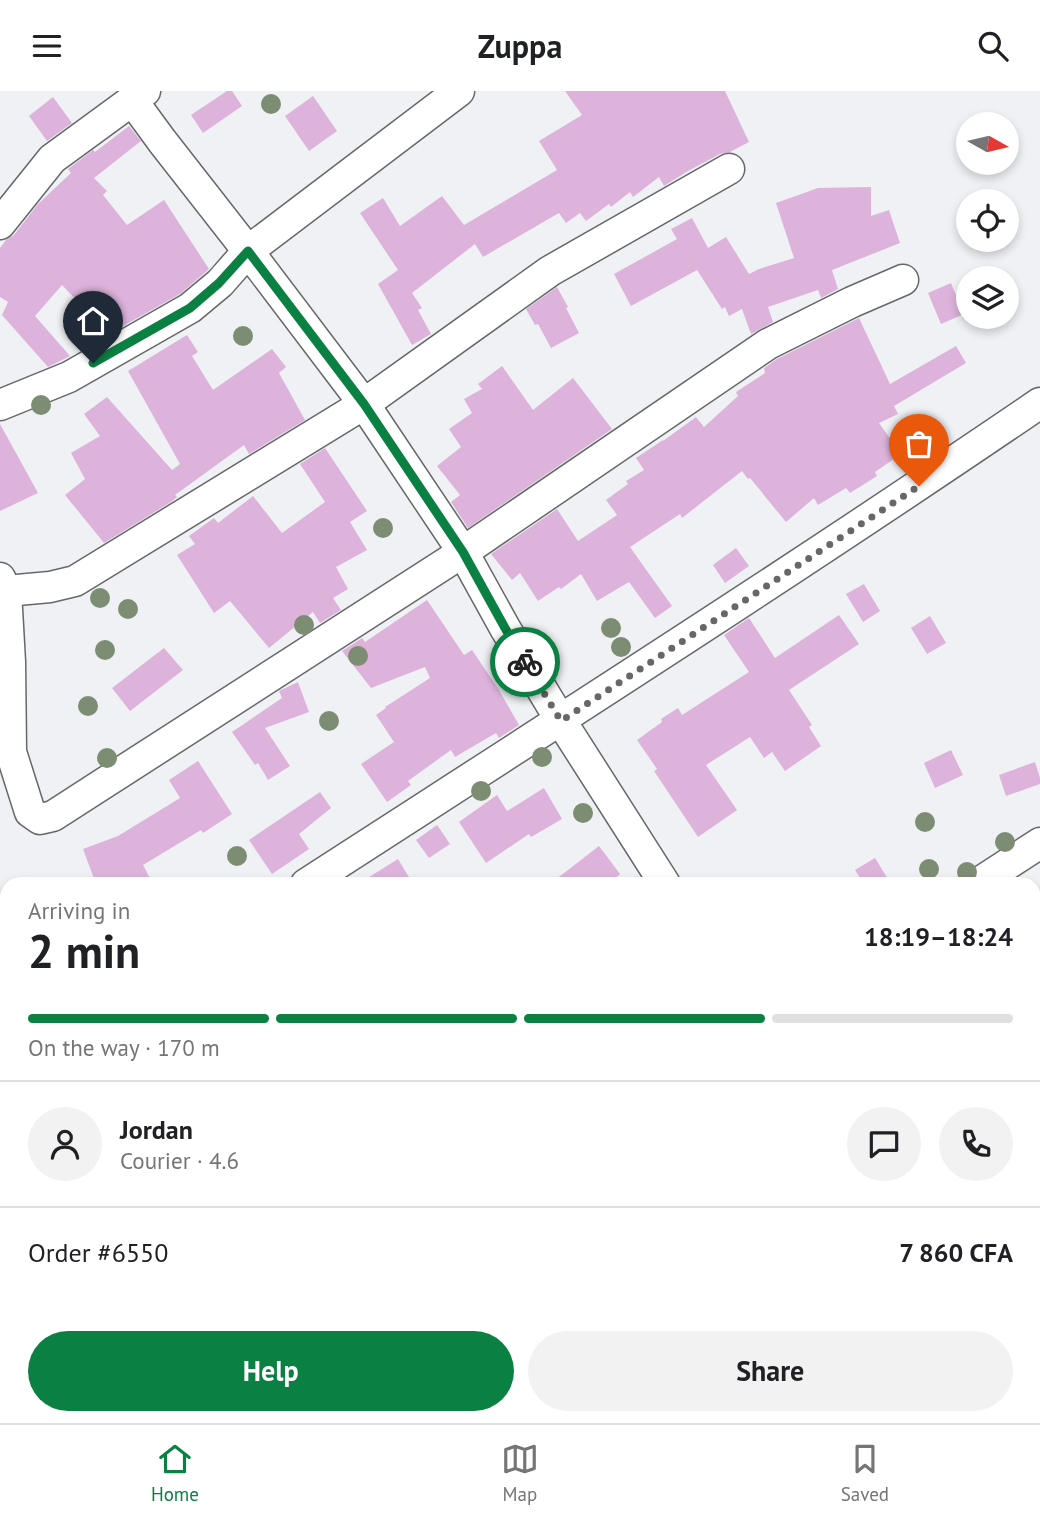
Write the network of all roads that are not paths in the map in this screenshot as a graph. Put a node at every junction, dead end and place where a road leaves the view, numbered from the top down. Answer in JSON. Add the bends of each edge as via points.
{"nodes":[{"id":1,"x":459,"y":91,"type":"edge"},
{"id":2,"x":139,"y":96,"type":"edge"},
{"id":3,"x":729,"y":169,"type":"dead end"},
{"id":4,"x":0,"y":224,"type":"edge"},
{"id":5,"x":248,"y":251,"type":"junction"},
{"id":6,"x":903,"y":280,"type":"dead end"},
{"id":7,"x":1040,"y":403,"type":"edge"},
{"id":8,"x":364,"y":404,"type":"junction"},
{"id":9,"x":0,"y":405,"type":"edge"},
{"id":10,"x":463,"y":552,"type":"junction"},
{"id":11,"x":3,"y":584,"type":"edge"},
{"id":12,"x":561,"y":721,"type":"junction"},
{"id":13,"x":1040,"y":843,"type":"edge"},
{"id":14,"x":317,"y":877,"type":"edge"},
{"id":15,"x":661,"y":877,"type":"edge"},
{"id":16,"x":988,"y":877,"type":"edge"}],
"edges":[{"from":1,"to":5,"type":"street"},
{"from":2,"to":4,"type":"street","via":[[52,159]]},
{"from":2,"to":5,"type":"street","via":[[162,141]]},
{"from":3,"to":8,"type":"street","via":[[550,271]]},
{"from":5,"to":8,"type":"street"},
{"from":5,"to":9,"type":"street","via":[[190,308],[68,377]]},
{"from":6,"to":10,"type":"street","via":[[768,344]]},
{"from":7,"to":12,"type":"street"},
{"from":8,"to":10,"type":"street"},
{"from":8,"to":11,"type":"street","via":[[75,581],[50,587]]},
{"from":10,"to":11,"type":"street","via":[[53,816],[40,819],[30,812],[11,752]]},
{"from":10,"to":12,"type":"street"},
{"from":12,"to":14,"type":"street"},
{"from":12,"to":15,"type":"street"},
{"from":13,"to":16,"type":"street"}]}
